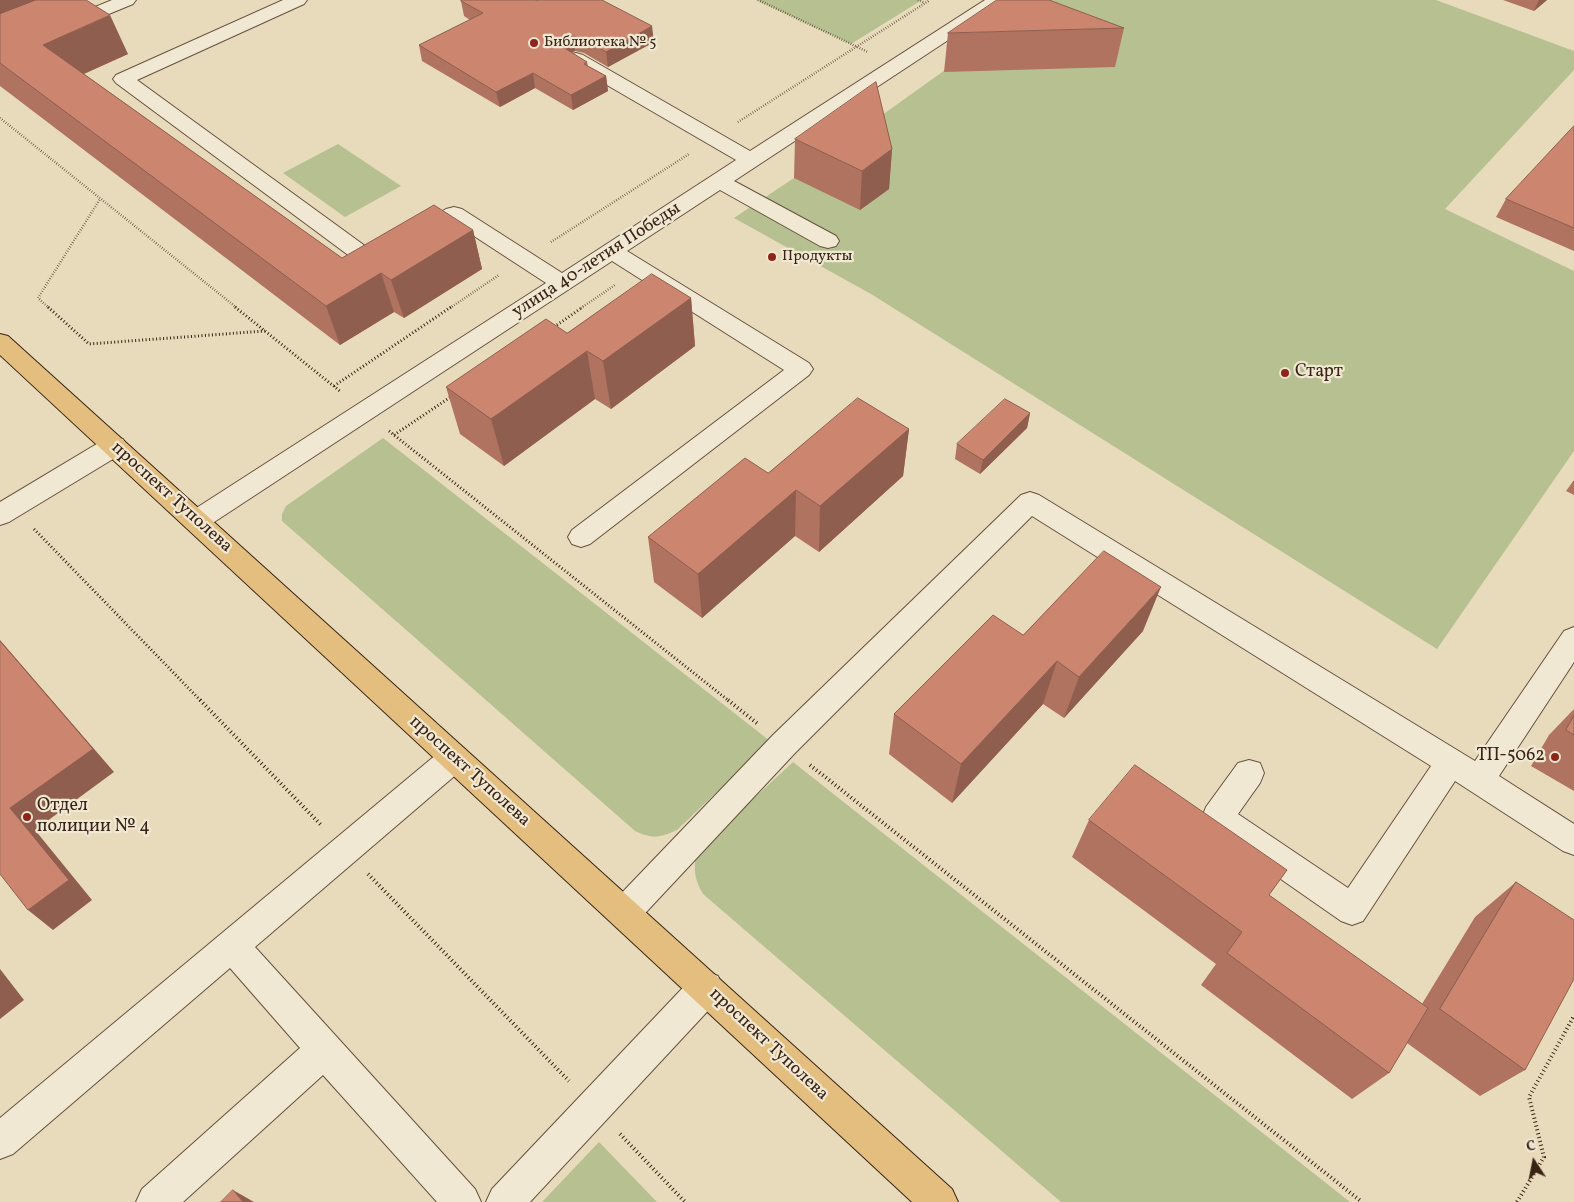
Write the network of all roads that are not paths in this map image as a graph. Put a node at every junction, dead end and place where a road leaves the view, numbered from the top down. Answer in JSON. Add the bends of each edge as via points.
{"nodes":[{"id":1,"x":127,"y":0,"type":"edge"},
{"id":2,"x":298,"y":0,"type":"edge"},
{"id":3,"x":997,"y":0,"type":"edge"},
{"id":4,"x":75,"y":5,"type":"edge"},
{"id":5,"x":91,"y":15,"type":"junction"},
{"id":6,"x":0,"y":54,"type":"edge"},
{"id":7,"x":576,"y":59,"type":"edge"},
{"id":8,"x":751,"y":160,"type":"junction"},
{"id":9,"x":719,"y":182,"type":"junction"},
{"id":10,"x":828,"y":241,"type":"dead end"},
{"id":11,"x":611,"y":251,"type":"junction"},
{"id":12,"x":562,"y":283,"type":"junction"},
{"id":13,"x":0,"y":342,"type":"edge"},
{"id":14,"x":114,"y":446,"type":"junction"},
{"id":15,"x":0,"y":515,"type":"edge"},
{"id":16,"x":196,"y":522,"type":"junction"},
{"id":17,"x":581,"y":537,"type":"dead end"},
{"id":18,"x":1574,"y":639,"type":"edge"},
{"id":19,"x":454,"y":758,"type":"junction"},
{"id":20,"x":1451,"y":762,"type":"junction"},
{"id":21,"x":1249,"y":773,"type":"dead end"},
{"id":22,"x":1479,"y":780,"type":"junction"},
{"id":23,"x":1574,"y":841,"type":"edge"},
{"id":24,"x":624,"y":913,"type":"junction"},
{"id":25,"x":232,"y":946,"type":"junction"},
{"id":26,"x":706,"y":988,"type":"junction"},
{"id":27,"x":324,"y":1050,"type":"junction"},
{"id":28,"x":0,"y":1141,"type":"edge"},
{"id":29,"x":155,"y":1202,"type":"edge"},
{"id":30,"x":462,"y":1202,"type":"edge"},
{"id":31,"x":505,"y":1202,"type":"edge"},
{"id":32,"x":939,"y":1202,"type":"edge"}],
"edges":[{"from":1,"to":5,"type":"street"},
{"from":2,"to":12,"type":"street","via":[[123,79],[370,261],[454,214]]},
{"from":3,"to":8,"type":"street","name":"улица 40-летия Победы"},
{"from":4,"to":5,"type":"street"},
{"from":5,"to":6,"type":"street"},
{"from":7,"to":8,"type":"street"},
{"from":8,"to":9,"type":"street","name":"улица 40-летия Победы"},
{"from":9,"to":10,"type":"street"},
{"from":9,"to":11,"type":"street","name":"улица 40-летия Победы"},
{"from":11,"to":12,"type":"street","name":"улица 40-летия Победы"},
{"from":11,"to":17,"type":"street","via":[[801,370]]},
{"from":12,"to":16,"type":"street","name":"улица 40-летия Победы"},
{"from":13,"to":14,"type":"main road","name":"проспект Туполева"},
{"from":14,"to":15,"type":"street"},
{"from":14,"to":16,"type":"main road","name":"проспект Туполева"},
{"from":16,"to":19,"type":"main road","name":"проспект Туполева"},
{"from":18,"to":22,"type":"street"},
{"from":19,"to":24,"type":"main road","name":"проспект Туполева"},
{"from":19,"to":25,"type":"street"},
{"from":20,"to":21,"type":"street","via":[[1352,910],[1217,817]]},
{"from":20,"to":22,"type":"street"},
{"from":20,"to":24,"type":"street","via":[[1030,502],[784,744]]},
{"from":22,"to":23,"type":"street"},
{"from":24,"to":26,"type":"main road","name":"проспект Туполева"},
{"from":25,"to":27,"type":"street"},
{"from":25,"to":28,"type":"street"},
{"from":26,"to":31,"type":"street"},
{"from":26,"to":32,"type":"main road","name":"проспект Туполева"},
{"from":27,"to":29,"type":"street"},
{"from":27,"to":30,"type":"street"}]}
